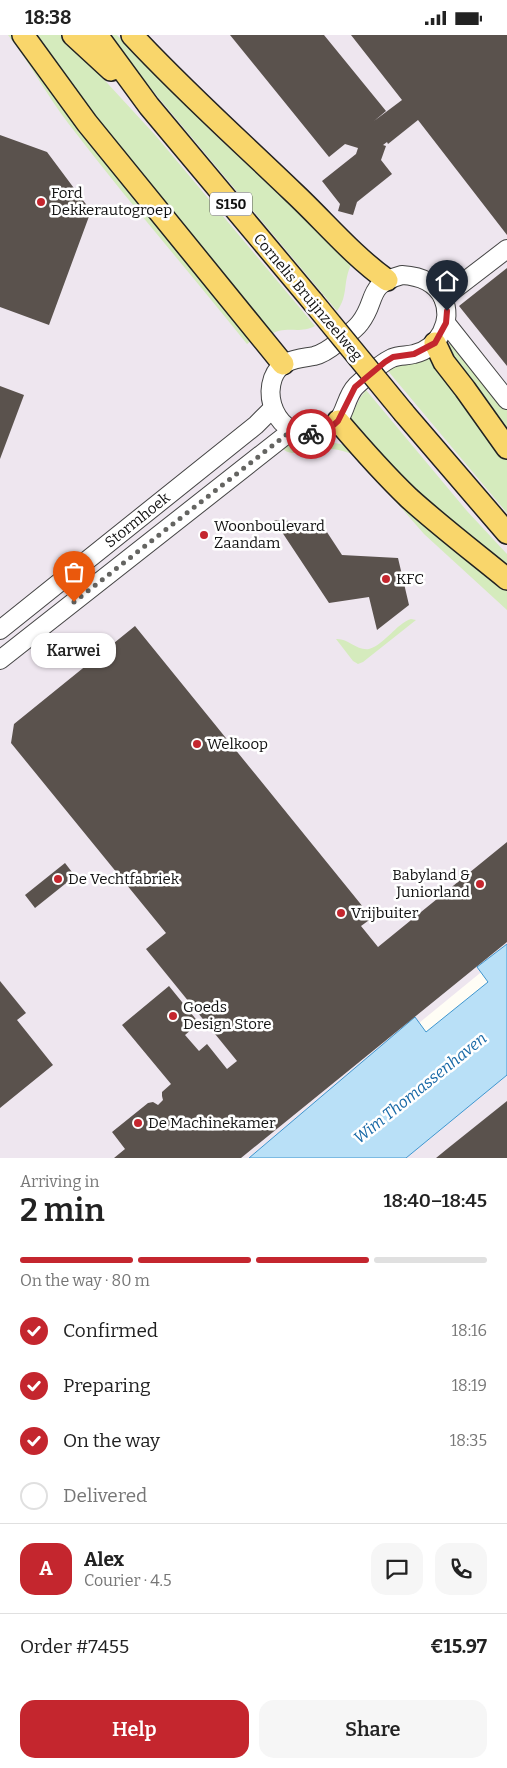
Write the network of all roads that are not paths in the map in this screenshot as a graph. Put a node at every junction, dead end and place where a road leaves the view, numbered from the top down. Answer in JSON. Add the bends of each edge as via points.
{"nodes":[{"id":1,"x":23,"y":35,"type":"edge"},
{"id":2,"x":74,"y":35,"type":"edge"},
{"id":3,"x":97,"y":35,"type":"edge"},
{"id":4,"x":141,"y":40,"type":"edge"},
{"id":5,"x":149,"y":107,"type":"junction"},
{"id":6,"x":507,"y":249,"type":"edge"},
{"id":7,"x":387,"y":280,"type":"junction"},
{"id":8,"x":443,"y":298,"type":"junction"},
{"id":9,"x":446,"y":323,"type":"junction"},
{"id":10,"x":435,"y":343,"type":"junction"},
{"id":11,"x":283,"y":365,"type":"junction"},
{"id":12,"x":507,"y":400,"type":"edge"},
{"id":13,"x":273,"y":408,"type":"junction"},
{"id":14,"x":338,"y":421,"type":"junction"},
{"id":15,"x":291,"y":431,"type":"junction"},
{"id":16,"x":507,"y":448,"type":"edge"},
{"id":17,"x":157,"y":504,"type":"junction"},
{"id":18,"x":173,"y":523,"type":"junction"},
{"id":19,"x":507,"y":533,"type":"edge"},
{"id":20,"x":507,"y":579,"type":"edge"},
{"id":21,"x":0,"y":630,"type":"edge"},
{"id":22,"x":0,"y":660,"type":"edge"}],
"edges":[{"from":1,"to":11,"type":"main road","via":[[86,123]]},
{"from":2,"to":5,"type":"main road","name":"Cornelis Bruijnzeelweg","number":"S150"},
{"from":3,"to":5,"type":"main road","name":"Cornelis Bruijnzeelweg","number":"S150"},
{"from":4,"to":7,"type":"main road","via":[[365,264]]},
{"from":5,"to":19,"type":"main road","name":"Cornelis Bruijnzeelweg","number":"S150","bridge":true},
{"from":6,"to":8,"type":"street"},
{"from":7,"to":8,"type":"street","via":[[402,275],[415,276],[432,284]]},
{"from":7,"to":11,"type":"street","via":[[372,295],[360,324],[332,347],[316,355],[297,357]]},
{"from":8,"to":9,"type":"street"},
{"from":9,"to":10,"type":"street"},
{"from":9,"to":12,"type":"street"},
{"from":10,"to":14,"type":"street","via":[[414,354],[393,357],[385,362],[355,387]]},
{"from":10,"to":16,"type":"main road","via":[[444,362]]},
{"from":11,"to":13,"type":"street","via":[[272,382],[270,396]]},
{"from":13,"to":15,"type":"street"},
{"from":13,"to":17,"type":"street","name":"Stormhoek"},
{"from":14,"to":15,"type":"street","via":[[319,433]]},
{"from":14,"to":20,"type":"main road","via":[[408,497]]},
{"from":15,"to":18,"type":"street","name":"Stormhoek"},
{"from":17,"to":18,"type":"street"},
{"from":17,"to":21,"type":"street","name":"Stormhoek"},
{"from":18,"to":22,"type":"street","name":"Stormhoek"}]}
